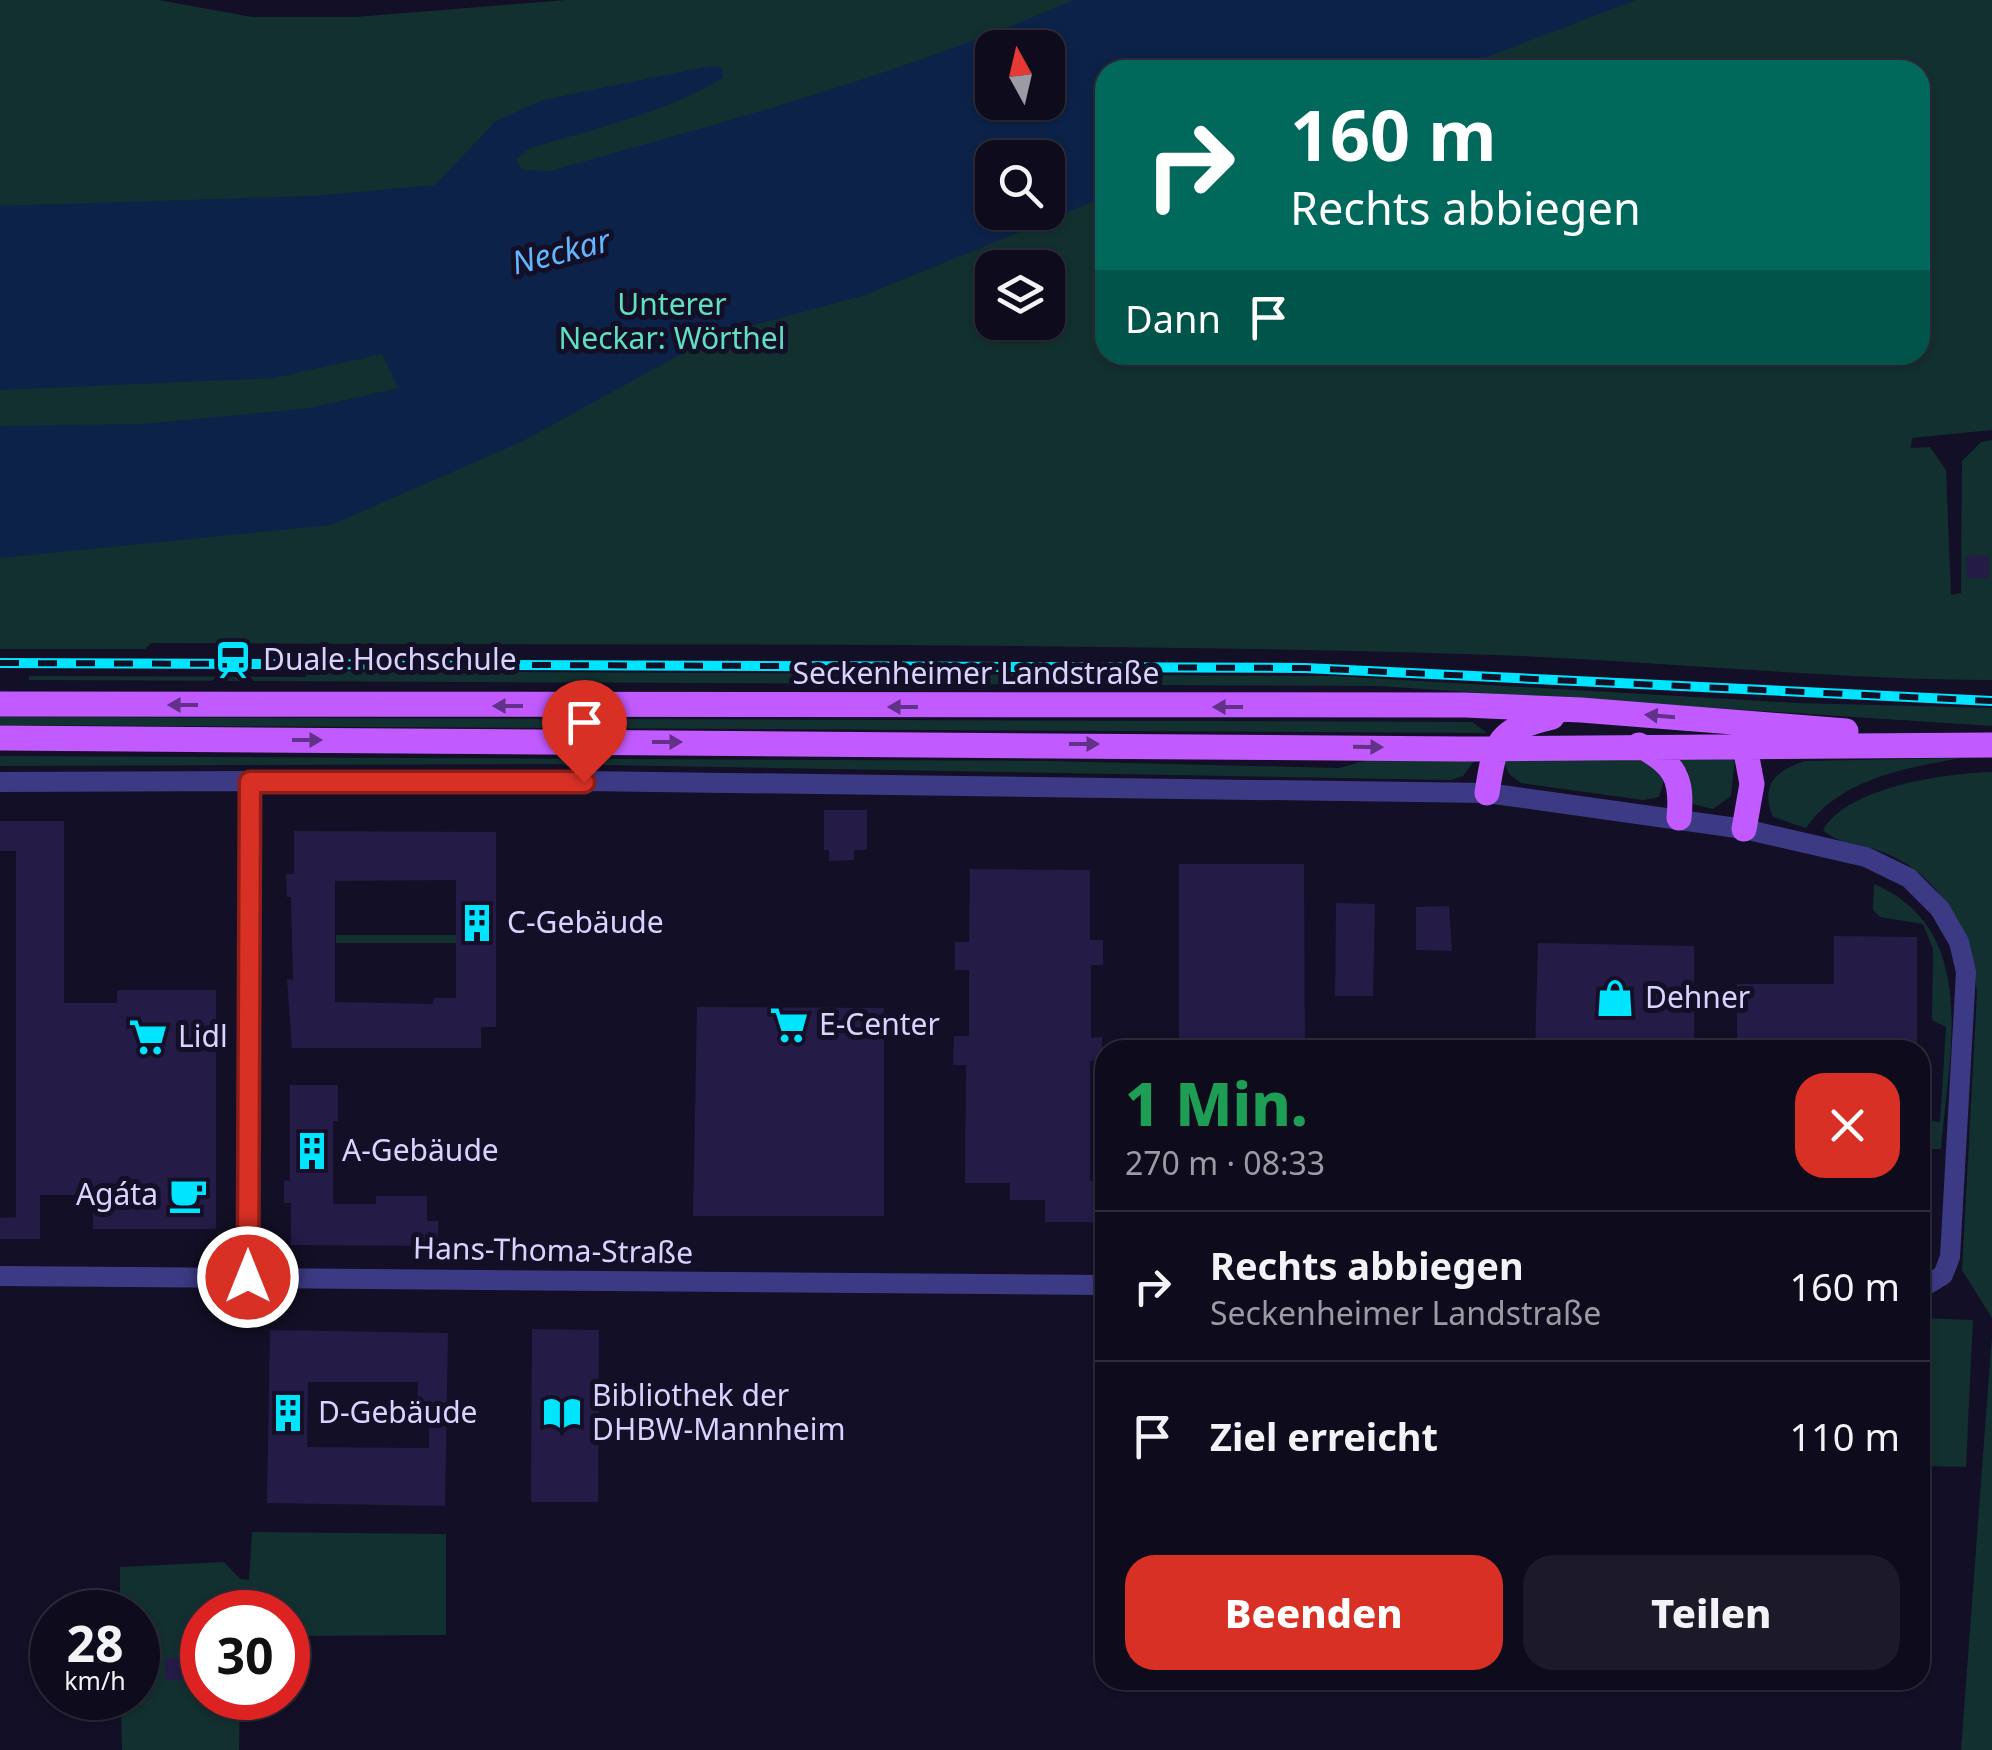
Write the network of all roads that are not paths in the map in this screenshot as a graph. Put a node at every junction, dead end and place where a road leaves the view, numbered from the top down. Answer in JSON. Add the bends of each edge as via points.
{"nodes":[{"id":1,"x":0,"y":704,"type":"edge"},
{"id":2,"x":1581,"y":710,"type":"junction"},
{"id":3,"x":1743,"y":733,"type":"junction"},
{"id":4,"x":0,"y":738,"type":"edge"},
{"id":5,"x":1950,"y":744,"type":"junction"},
{"id":6,"x":1992,"y":744,"type":"edge"},
{"id":7,"x":1639,"y":745,"type":"junction"},
{"id":8,"x":1802,"y":746,"type":"junction"},
{"id":9,"x":1494,"y":748,"type":"junction"},
{"id":10,"x":0,"y":782,"type":"edge"},
{"id":11,"x":250,"y":782,"type":"junction"},
{"id":12,"x":1752,"y":784,"type":"junction"},
{"id":13,"x":1486,"y":792,"type":"junction"},
{"id":14,"x":1679,"y":818,"type":"junction"},
{"id":15,"x":1744,"y":829,"type":"junction"},
{"id":16,"x":0,"y":1276,"type":"edge"},
{"id":17,"x":248,"y":1277,"type":"junction"},
{"id":18,"x":1930,"y":1283,"type":"edge"},
{"id":19,"x":1095,"y":1285,"type":"edge"}],
"edges":[{"from":2,"to":1,"type":"main road","name":"Seckenheimer Landstraße","one_way":true,"via":[[1400,704]]},
{"from":3,"to":2,"type":"main road","name":"Seckenheimer Landstraße","one_way":true},
{"from":2,"to":9,"type":"main road","via":[[1525,724]]},
{"from":3,"to":5,"type":"main road","name":"Seckenheimer Landstraße"},
{"from":3,"to":7,"type":"main road","name":"Seckenheimer Landstraße"},
{"from":3,"to":8,"type":"main road","name":"Seckenheimer Landstraße"},
{"from":3,"to":12,"type":"main road"},
{"from":4,"to":9,"type":"main road","name":"Seckenheimer Landstraße","one_way":true},
{"from":5,"to":6,"type":"main road","name":"Seckenheimer Landstraße"},
{"from":5,"to":8,"type":"main road","name":"Seckenheimer Landstraße"},
{"from":7,"to":9,"type":"main road","name":"Seckenheimer Landstraße"},
{"from":7,"to":14,"type":"main road","via":[[1679,776]]},
{"from":8,"to":12,"type":"main road"},
{"from":9,"to":13,"type":"main road"},
{"from":10,"to":11,"type":"street"},
{"from":11,"to":13,"type":"street"},
{"from":11,"to":17,"type":"street"},
{"from":12,"to":15,"type":"main road"},
{"from":13,"to":14,"type":"street"},
{"from":14,"to":15,"type":"street"},
{"from":15,"to":18,"type":"street","via":[[1866,857],[1909,878],[1940,909],[1959,942],[1967,1004],[1950,1257],[1943,1275]]},
{"from":16,"to":17,"type":"street","name":"Hans-Thoma-Straße"},
{"from":17,"to":19,"type":"street","name":"Hans-Thoma-Straße"}]}
